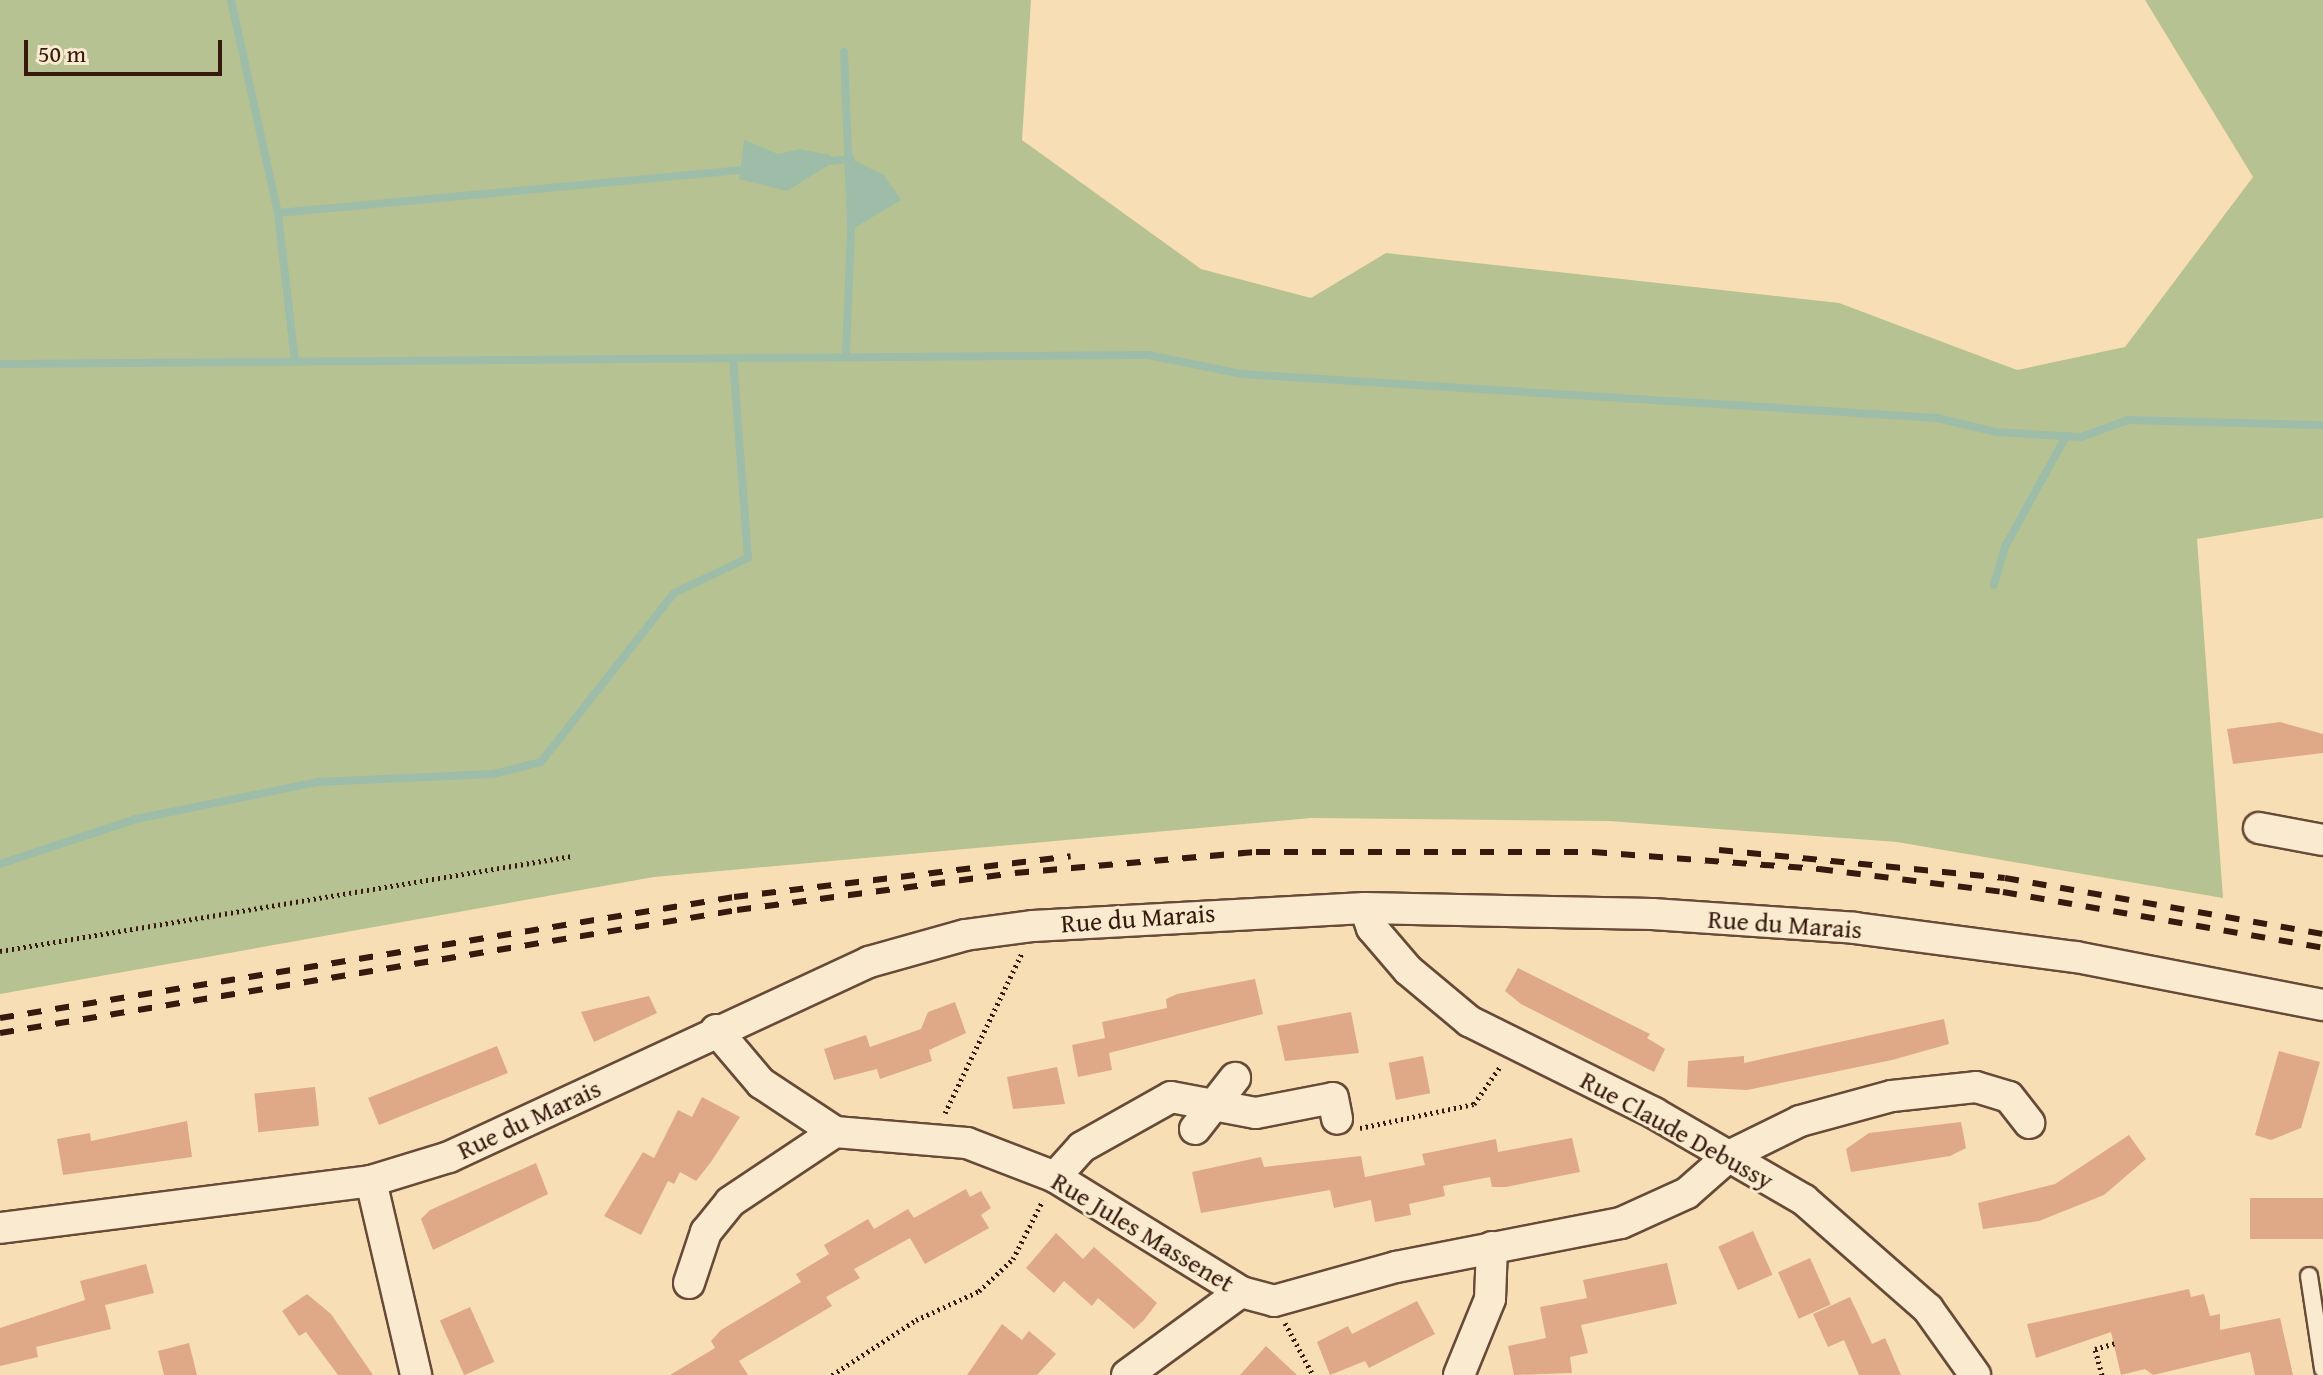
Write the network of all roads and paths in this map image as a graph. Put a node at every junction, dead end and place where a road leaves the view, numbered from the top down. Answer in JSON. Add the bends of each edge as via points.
{"nodes":[{"id":1,"x":2259,"y":828,"type":"dead end"},
{"id":2,"x":2323,"y":840,"type":"edge"},
{"id":3,"x":572,"y":856,"type":"dead end"},
{"id":4,"x":1365,"y":908,"type":"junction"},
{"id":5,"x":1033,"y":926,"type":"junction"},
{"id":6,"x":0,"y":951,"type":"edge"},
{"id":7,"x":2323,"y":1005,"type":"edge"},
{"id":8,"x":716,"y":1030,"type":"junction"},
{"id":9,"x":1517,"y":1044,"type":"junction"},
{"id":10,"x":1235,"y":1078,"type":"dead end"},
{"id":11,"x":1214,"y":1105,"type":"junction"},
{"id":12,"x":1337,"y":1119,"type":"joint"},
{"id":13,"x":2029,"y":1123,"type":"dead end"},
{"id":14,"x":1195,"y":1129,"type":"dead end"},
{"id":15,"x":835,"y":1132,"type":"junction"},
{"id":16,"x":931,"y":1134,"type":"junction"},
{"id":17,"x":1729,"y":1156,"type":"junction"},
{"id":18,"x":1055,"y":1177,"type":"junction"},
{"id":19,"x":371,"y":1181,"type":"junction"},
{"id":20,"x":0,"y":1228,"type":"edge"},
{"id":21,"x":1492,"y":1247,"type":"junction"},
{"id":22,"x":2309,"y":1276,"type":"dead end"},
{"id":23,"x":689,"y":1283,"type":"dead end"},
{"id":24,"x":1241,"y":1292,"type":"junction"},
{"id":25,"x":1274,"y":1301,"type":"junction"},
{"id":26,"x":2116,"y":1343,"type":"dead end"},
{"id":27,"x":2323,"y":1369,"type":"edge"},
{"id":28,"x":416,"y":1375,"type":"edge"},
{"id":29,"x":832,"y":1375,"type":"edge"},
{"id":30,"x":1127,"y":1375,"type":"edge"},
{"id":31,"x":1313,"y":1375,"type":"edge"},
{"id":32,"x":1459,"y":1375,"type":"edge"},
{"id":33,"x":1975,"y":1375,"type":"edge"},
{"id":34,"x":2102,"y":1375,"type":"edge"}],
"edges":[{"from":1,"to":2,"type":"street"},
{"from":3,"to":6,"type":"path"},
{"from":4,"to":5,"type":"street","name":"Rue du Marais"},
{"from":4,"to":7,"type":"street","name":"Rue du Marais","via":[[1652,914],[1855,928],[2076,957]]},
{"from":4,"to":9,"type":"street","name":"Rue Claude Debussy","via":[[1372,928],[1408,970],[1469,1021]]},
{"from":5,"to":8,"type":"street","name":"Rue du Marais","via":[[965,935],[869,962]]},
{"from":5,"to":16,"type":"path","via":[[966,1079]]},
{"from":8,"to":15,"type":"street","via":[[761,1083]]},
{"from":8,"to":19,"type":"street","name":"Rue du Marais","via":[[449,1157]]},
{"from":9,"to":12,"type":"path","via":[[1474,1104],[1357,1128]]},
{"from":9,"to":17,"type":"street","name":"Rue Claude Debussy"},
{"from":10,"to":11,"type":"street"},
{"from":11,"to":12,"type":"street","via":[[1256,1113],[1333,1098]]},
{"from":11,"to":14,"type":"street"},
{"from":11,"to":18,"type":"street","via":[[1171,1097],[1146,1106],[1082,1147]]},
{"from":13,"to":17,"type":"street","name":"Rue Jules Massenet","via":[[2009,1097],[1976,1087],[1892,1096],[1800,1121]]},
{"from":15,"to":16,"type":"street","name":"Rue Jules Massenet"},
{"from":15,"to":23,"type":"street","via":[[730,1202],[706,1232]]},
{"from":16,"to":18,"type":"street","name":"Rue Jules Massenet"},
{"from":17,"to":21,"type":"street","name":"Rue Jules Massenet","via":[[1687,1193],[1621,1223]]},
{"from":17,"to":33,"type":"street","name":"Rue Claude Debussy","via":[[1873,1254],[1928,1309]]},
{"from":18,"to":24,"type":"street","name":"Rue Jules Massenet"},
{"from":18,"to":29,"type":"path","via":[[1013,1259],[979,1291],[916,1320]]},
{"from":19,"to":20,"type":"street","name":"Rue du Marais"},
{"from":19,"to":28,"type":"street"},
{"from":21,"to":25,"type":"street","name":"Rue Jules Massenet"},
{"from":21,"to":32,"type":"street","via":[[1490,1299]]},
{"from":22,"to":27,"type":"lane"},
{"from":24,"to":25,"type":"street","name":"Rue Jules Massenet"},
{"from":24,"to":30,"type":"street"},
{"from":25,"to":31,"type":"path"},
{"from":26,"to":34,"type":"path","via":[[2095,1349]]}]}
